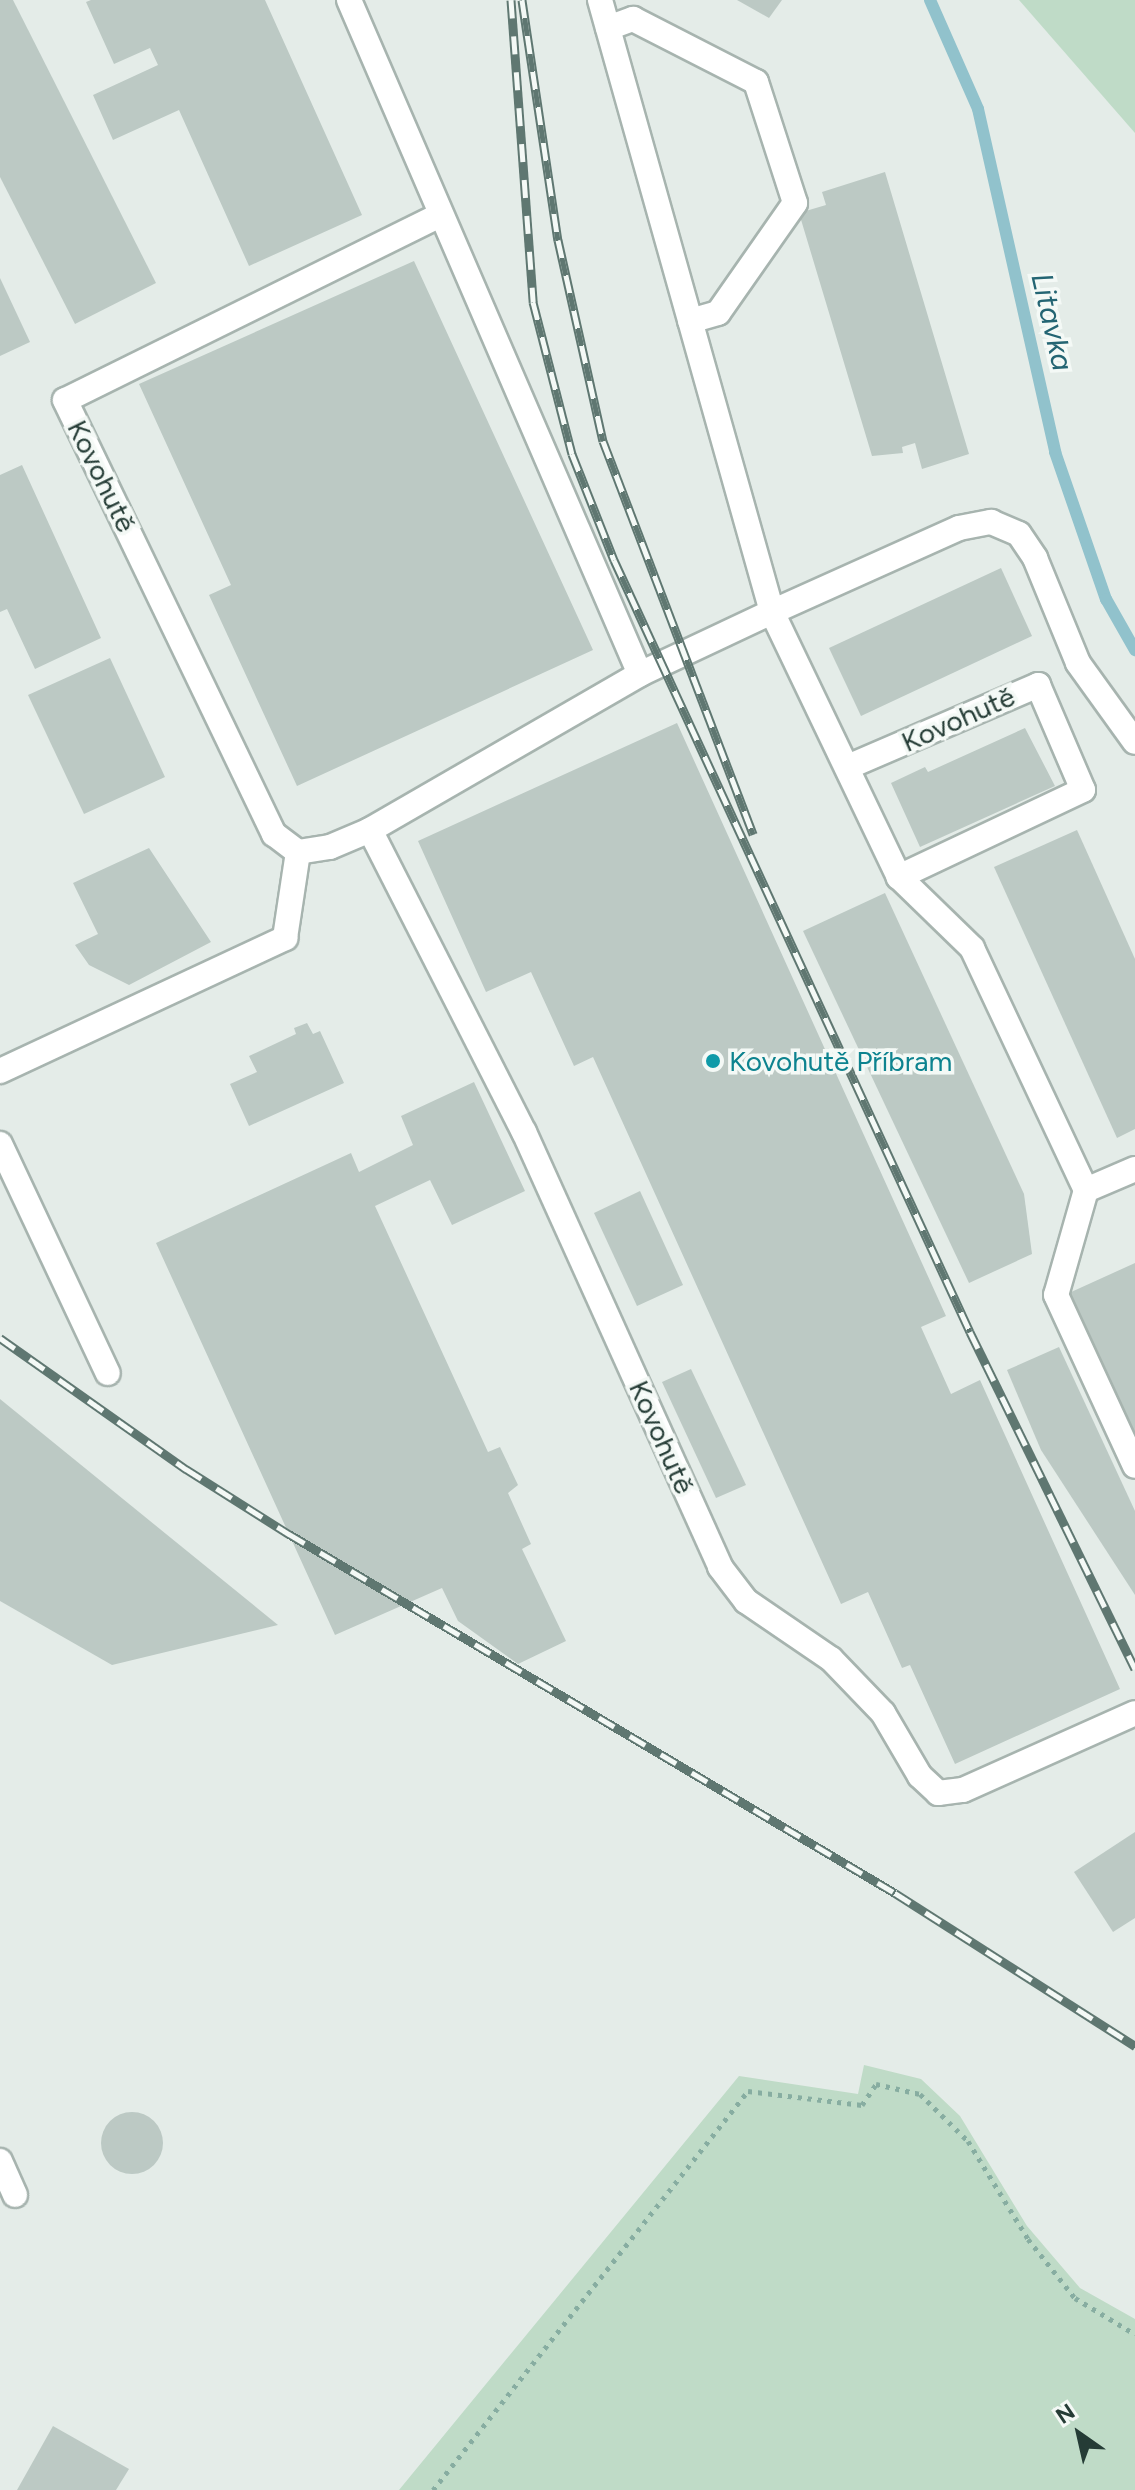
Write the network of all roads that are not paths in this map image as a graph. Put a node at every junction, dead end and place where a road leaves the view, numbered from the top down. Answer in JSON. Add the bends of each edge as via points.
{"nodes":[{"id":1,"x":349,"y":0,"type":"edge"},
{"id":2,"x":600,"y":0,"type":"edge"},
{"id":3,"x":608,"y":28,"type":"junction"},
{"id":4,"x":440,"y":215,"type":"junction"},
{"id":5,"x":690,"y":321,"type":"junction"},
{"id":6,"x":772,"y":612,"type":"junction"},
{"id":7,"x":640,"y":674,"type":"junction"},
{"id":8,"x":1135,"y":742,"type":"edge"},
{"id":9,"x":850,"y":766,"type":"junction"},
{"id":10,"x":370,"y":830,"type":"junction"},
{"id":11,"x":298,"y":852,"type":"junction"},
{"id":12,"x":899,"y":877,"type":"junction"},
{"id":13,"x":0,"y":1071,"type":"edge"},
{"id":14,"x":0,"y":1144,"type":"edge"},
{"id":15,"x":1135,"y":1169,"type":"edge"},
{"id":16,"x":1086,"y":1190,"type":"junction"},
{"id":17,"x":108,"y":1373,"type":"dead end"},
{"id":18,"x":1135,"y":1466,"type":"edge"},
{"id":19,"x":1135,"y":1713,"type":"edge"},
{"id":20,"x":0,"y":2161,"type":"edge"},
{"id":21,"x":15,"y":2195,"type":"dead end"}],
"edges":[{"from":1,"to":4,"type":"lane"},
{"from":2,"to":3,"type":"lane"},
{"from":3,"to":5,"type":"lane"},
{"from":3,"to":5,"type":"lane","via":[[633,19],[756,82],[795,203],[718,313]]},
{"from":4,"to":7,"type":"lane"},
{"from":4,"to":11,"type":"lane","name":"Kovohutě","via":[[65,400],[274,834]]},
{"from":5,"to":6,"type":"lane"},
{"from":6,"to":7,"type":"lane"},
{"from":6,"to":8,"type":"lane","via":[[959,528],[991,522],[1019,534],[1027,546],[1078,663]]},
{"from":6,"to":9,"type":"lane"},
{"from":7,"to":10,"type":"lane"},
{"from":9,"to":12,"type":"lane"},
{"from":9,"to":12,"type":"lane","name":"Kovohutě","via":[[1038,685],[1083,790]]},
{"from":10,"to":11,"type":"lane","via":[[330,847]]},
{"from":10,"to":19,"type":"lane","name":"Kovohutě","via":[[524,1132],[720,1567],[746,1601],[831,1659],[883,1713],[920,1776],[938,1793],[963,1790]]},
{"from":11,"to":13,"type":"lane","via":[[285,938]]},
{"from":12,"to":16,"type":"lane","via":[[972,948]]},
{"from":14,"to":17,"type":"lane"},
{"from":15,"to":16,"type":"lane"},
{"from":16,"to":18,"type":"lane","via":[[1056,1295]]},
{"from":20,"to":21,"type":"lane"}]}
